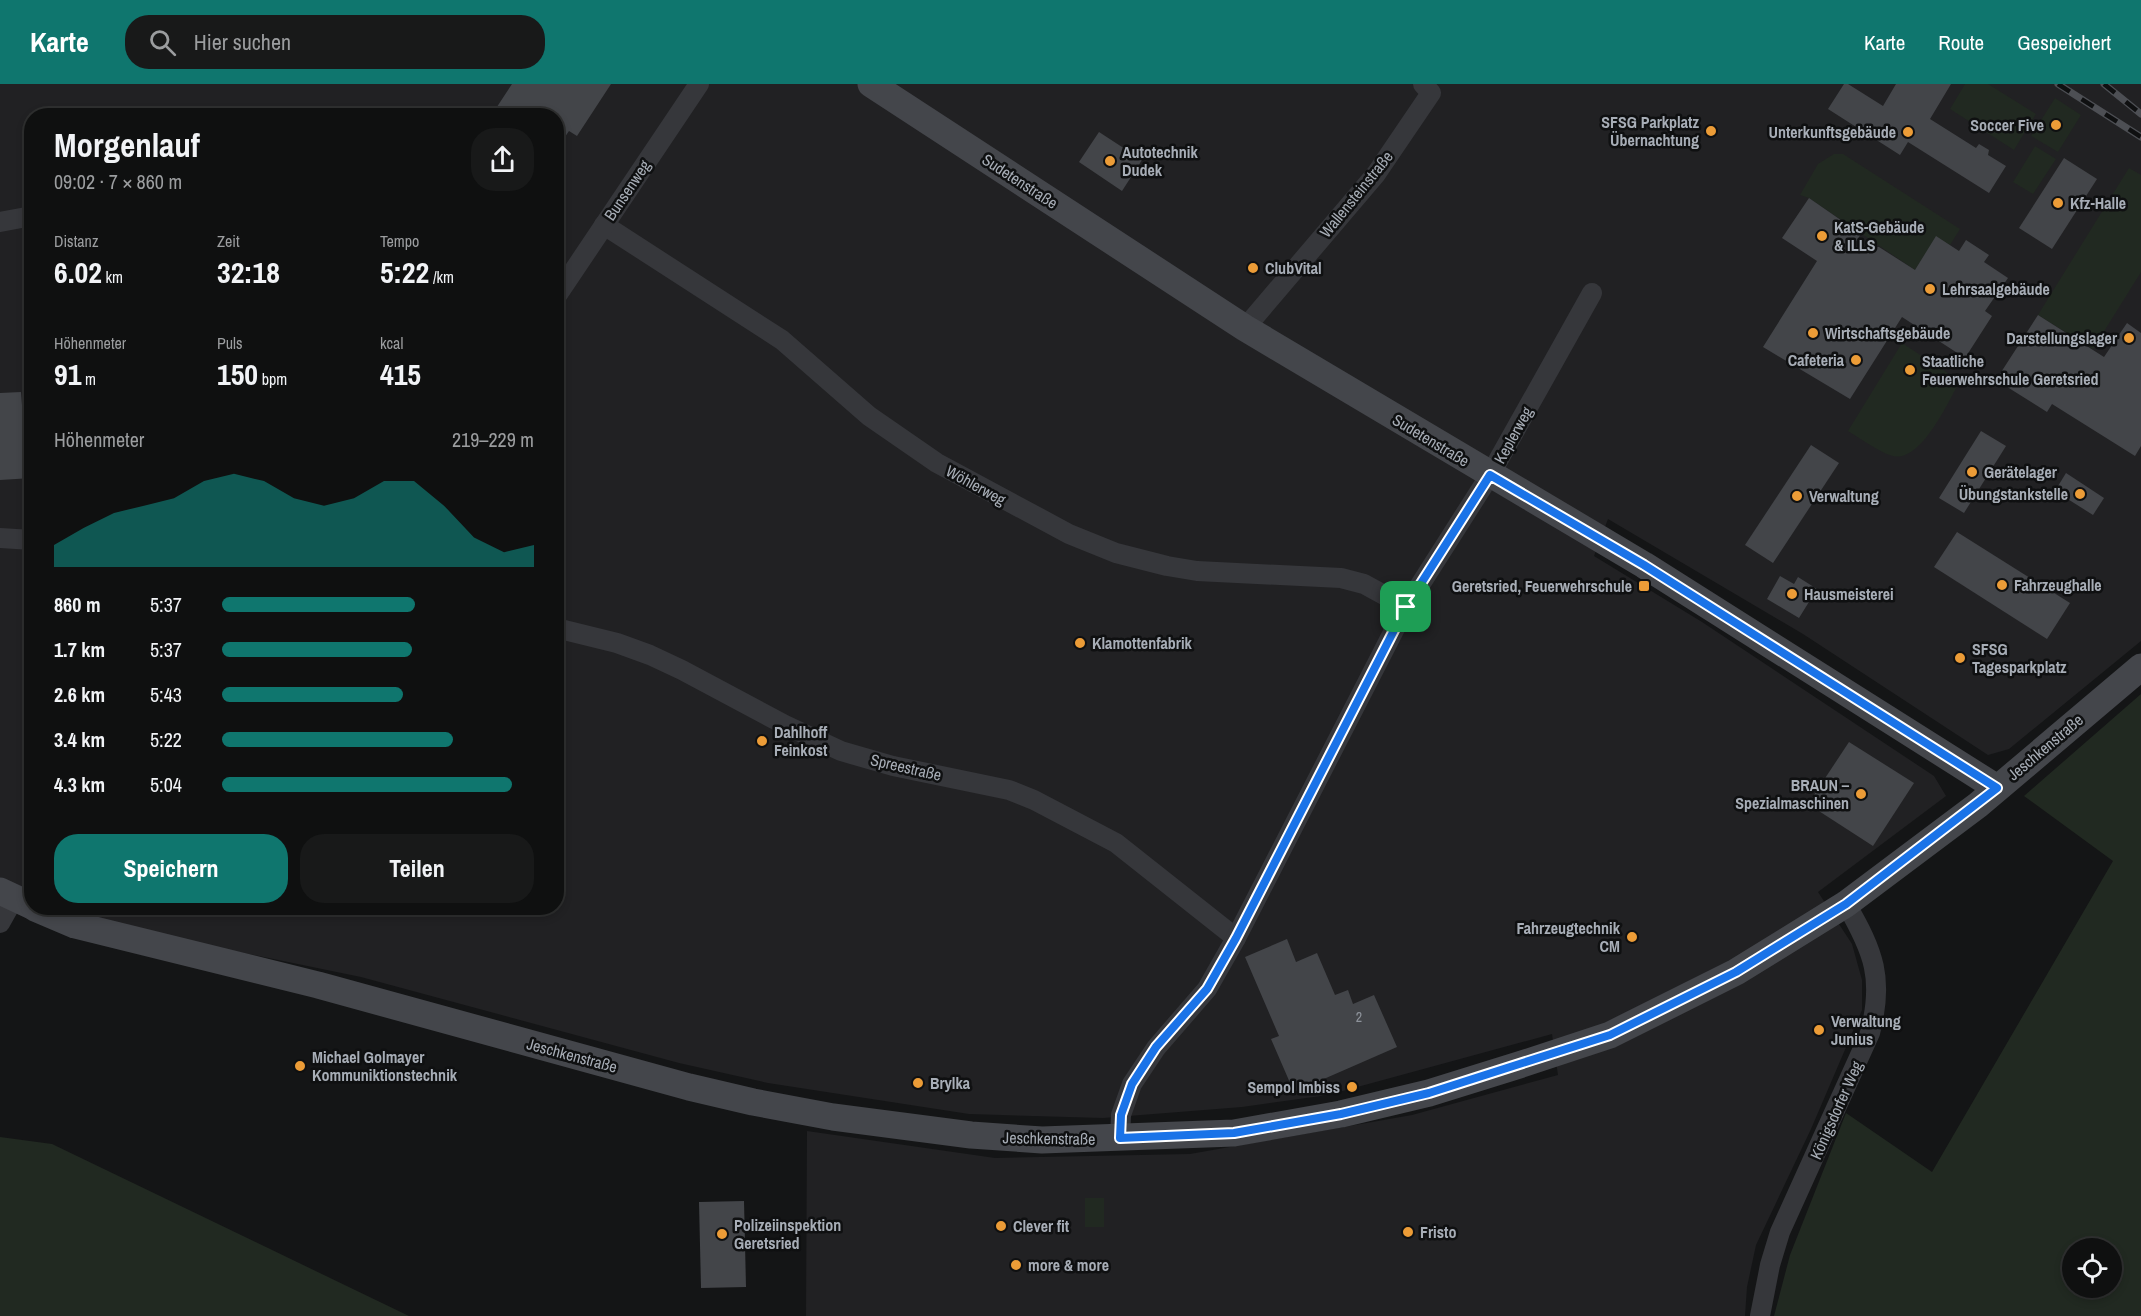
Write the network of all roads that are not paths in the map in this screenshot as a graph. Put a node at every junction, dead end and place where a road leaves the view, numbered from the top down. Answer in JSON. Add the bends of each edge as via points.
{"nodes":[{"id":1,"x":699,"y":84,"type":"edge"},
{"id":2,"x":871,"y":84,"type":"edge"},
{"id":3,"x":1423,"y":84,"type":"edge"},
{"id":4,"x":24,"y":218,"type":"edge"},
{"id":5,"x":0,"y":222,"type":"edge"},
{"id":6,"x":604,"y":225,"type":"junction"},
{"id":7,"x":564,"y":285,"type":"edge"},
{"id":8,"x":1592,"y":293,"type":"dead end"},
{"id":9,"x":1245,"y":328,"type":"junction"},
{"id":10,"x":1490,"y":475,"type":"junction"},
{"id":11,"x":0,"y":538,"type":"edge"},
{"id":12,"x":24,"y":540,"type":"edge"},
{"id":13,"x":1406,"y":607,"type":"junction"},
{"id":14,"x":564,"y":630,"type":"edge"},
{"id":15,"x":2141,"y":667,"type":"edge"},
{"id":16,"x":1997,"y":788,"type":"junction"},
{"id":17,"x":20,"y":901,"type":"edge"},
{"id":18,"x":1846,"y":904,"type":"junction"},
{"id":19,"x":76,"y":916,"type":"edge"},
{"id":20,"x":0,"y":923,"type":"edge"},
{"id":21,"x":1236,"y":938,"type":"junction"},
{"id":22,"x":1120,"y":1138,"type":"junction"},
{"id":23,"x":1761,"y":1316,"type":"edge"}],
"edges":[{"from":1,"to":6,"type":"street","name":"Bunsenweg"},
{"from":2,"to":9,"type":"street","name":"Sudetenstraße"},
{"from":3,"to":9,"type":"street","name":"Wallensteinstraße","via":[[1431,93],[1376,174]]},
{"from":4,"to":5,"type":"street"},
{"from":6,"to":7,"type":"street","name":"Bunsenweg"},
{"from":6,"to":13,"type":"street","name":"Wöhlerweg","via":[[782,340],[869,416],[936,463],[1069,534],[1116,553],[1197,571],[1341,578],[1364,584]]},
{"from":8,"to":10,"type":"street","name":"Keplerweg"},
{"from":9,"to":10,"type":"street","name":"Sudetenstraße"},
{"from":10,"to":13,"type":"street","name":"Keplerweg"},
{"from":10,"to":16,"type":"street","name":"Sudetenstraße","via":[[1644,565]]},
{"from":11,"to":12,"type":"street"},
{"from":13,"to":21,"type":"street","name":"Keplerweg"},
{"from":14,"to":21,"type":"street","name":"Spreestraße","via":[[650,655],[841,751],[1009,790],[1034,800],[1116,843]]},
{"from":15,"to":16,"type":"street","name":"Jeschkenstraße"},
{"from":16,"to":18,"type":"street","name":"Jeschkenstraße"},
{"from":17,"to":20,"type":"street","name":"Jeschkenstraße"},
{"from":18,"to":22,"type":"street","name":"Jeschkenstraße","via":[[1736,972],[1610,1035],[1526,1063],[1429,1093],[1341,1114],[1234,1133]]},
{"from":18,"to":23,"type":"street","name":"Königsdorfer Weg","via":[[1866,939],[1877,978],[1877,1005],[1870,1034],[1780,1232]]},
{"from":19,"to":22,"type":"street","name":"Jeschkenstraße","via":[[753,1102],[971,1135],[1042,1140]]},
{"from":21,"to":22,"type":"street","name":"Keplerweg","via":[[1207,989],[1156,1047],[1132,1084],[1121,1115]]}]}
